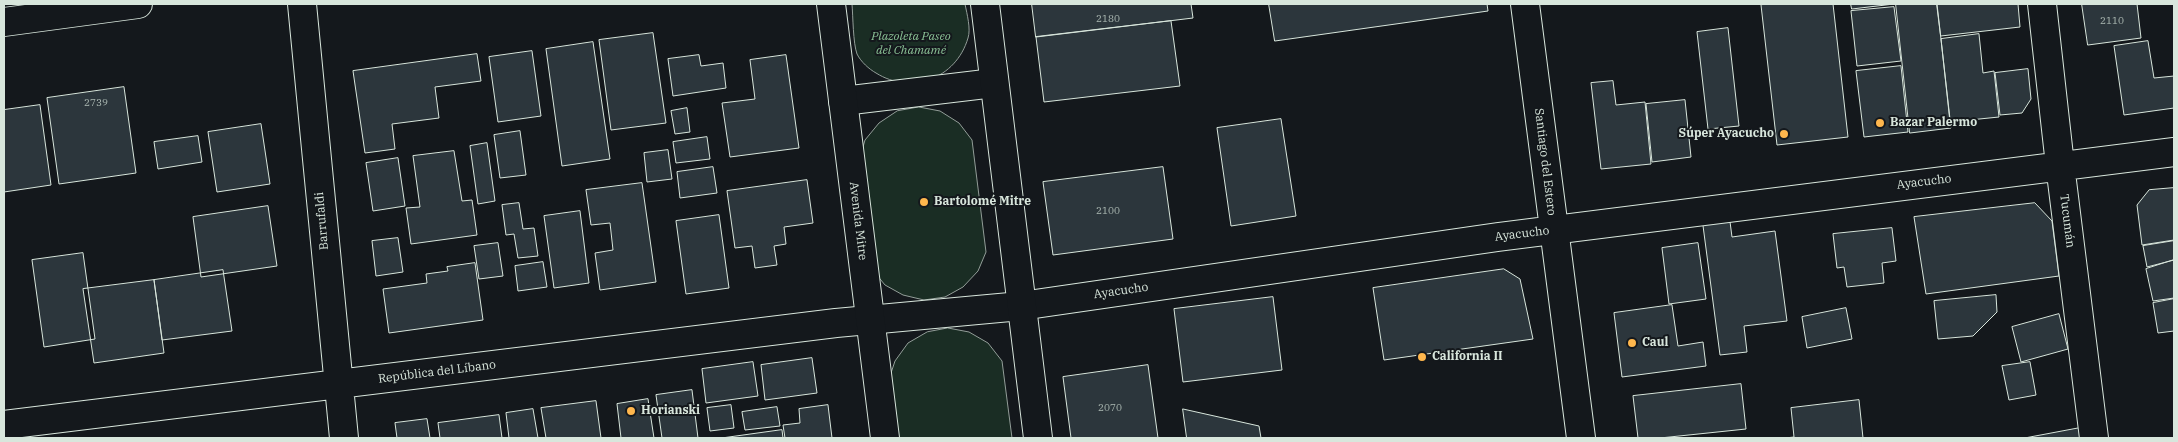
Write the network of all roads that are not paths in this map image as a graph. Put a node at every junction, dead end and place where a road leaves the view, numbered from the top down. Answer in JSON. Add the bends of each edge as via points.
{"nodes":[{"id":1,"x":138,"y":4,"type":"edge"},
{"id":2,"x":302,"y":4,"type":"edge"},
{"id":3,"x":831,"y":4,"type":"edge"},
{"id":4,"x":985,"y":4,"type":"edge"},
{"id":5,"x":1525,"y":4,"type":"edge"},
{"id":6,"x":2042,"y":4,"type":"edge"},
{"id":7,"x":4,"y":22,"type":"edge"},
{"id":8,"x":994,"y":83,"type":"junction"},
{"id":9,"x":843,"y":101,"type":"junction"},
{"id":10,"x":2174,"y":152,"type":"edge"},
{"id":11,"x":2060,"y":165,"type":"junction"},
{"id":12,"x":1554,"y":230,"type":"junction"},
{"id":13,"x":1021,"y":306,"type":"junction"},
{"id":14,"x":870,"y":319,"type":"junction"},
{"id":15,"x":338,"y":384,"type":"junction"},
{"id":16,"x":4,"y":425,"type":"edge"},
{"id":17,"x":344,"y":438,"type":"edge"},
{"id":18,"x":885,"y":438,"type":"edge"},
{"id":19,"x":1038,"y":438,"type":"edge"},
{"id":20,"x":1581,"y":438,"type":"edge"},
{"id":21,"x":2094,"y":438,"type":"edge"}],
"edges":[{"from":1,"to":7,"type":"street"},
{"from":2,"to":15,"type":"street","name":"Barrufaldi"},
{"from":3,"to":9,"type":"street","name":"Avenida Mitre"},
{"from":4,"to":8,"type":"street"},
{"from":5,"to":12,"type":"street","name":"Santiago del Estero"},
{"from":6,"to":11,"type":"street","name":"Tucumán"},
{"from":8,"to":9,"type":"street"},
{"from":8,"to":13,"type":"street"},
{"from":9,"to":14,"type":"street","name":"Avenida Mitre"},
{"from":10,"to":11,"type":"street","name":"Ayacucho"},
{"from":11,"to":12,"type":"street","name":"Ayacucho"},
{"from":11,"to":21,"type":"street","name":"Tucumán"},
{"from":12,"to":13,"type":"street","name":"Ayacucho"},
{"from":12,"to":20,"type":"street","name":"Santiago del Estero"},
{"from":13,"to":14,"type":"street","name":"Ayacucho"},
{"from":13,"to":19,"type":"street"},
{"from":14,"to":15,"type":"street","name":"República del Líbano"},
{"from":14,"to":18,"type":"street","name":"Avenida Mitre"},
{"from":15,"to":16,"type":"street","name":"República del Líbano"},
{"from":15,"to":17,"type":"street","name":"Barrufaldi"}]}
